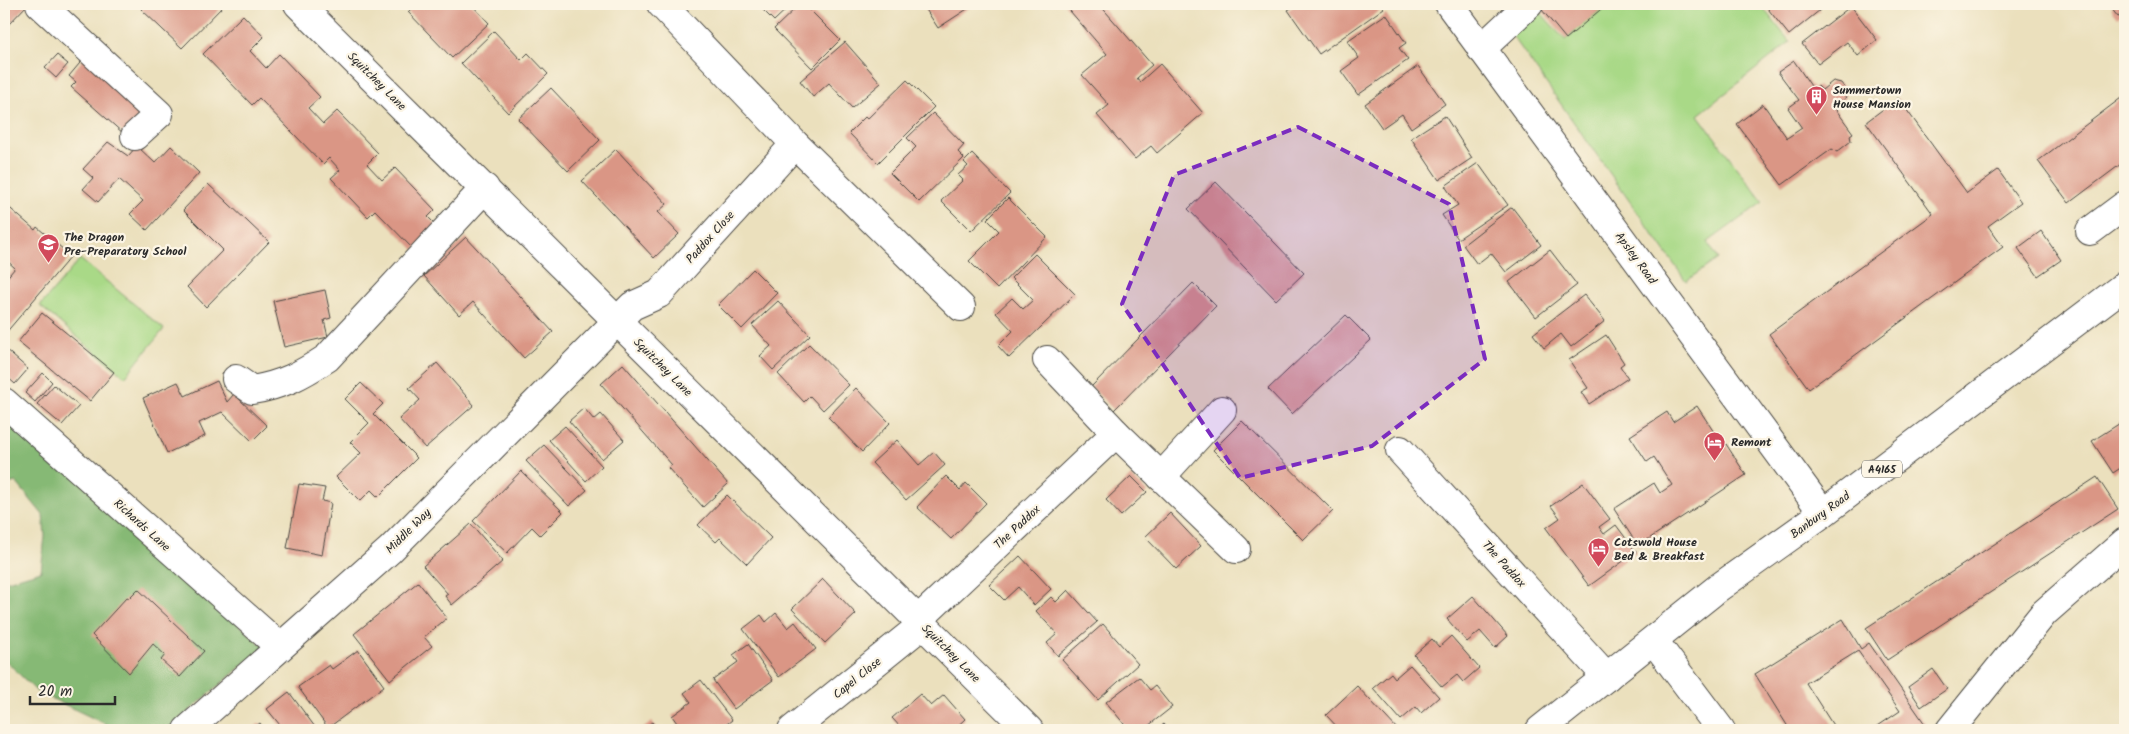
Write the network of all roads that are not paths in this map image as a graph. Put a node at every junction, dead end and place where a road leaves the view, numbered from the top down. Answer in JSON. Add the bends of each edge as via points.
{"nodes":[{"id":1,"x":40,"y":4,"type":"edge"},
{"id":2,"x":298,"y":4,"type":"edge"},
{"id":3,"x":661,"y":4,"type":"edge"},
{"id":4,"x":1449,"y":4,"type":"edge"},
{"id":5,"x":1529,"y":4,"type":"edge"},
{"id":6,"x":1481,"y":49,"type":"junction"},
{"id":7,"x":134,"y":136,"type":"dead end"},
{"id":8,"x":795,"y":144,"type":"junction"},
{"id":9,"x":485,"y":188,"type":"junction"},
{"id":10,"x":2125,"y":205,"type":"edge"},
{"id":11,"x":2090,"y":231,"type":"dead end"},
{"id":12,"x":2125,"y":285,"type":"edge"},
{"id":13,"x":961,"y":307,"type":"dead end"},
{"id":14,"x":618,"y":321,"type":"junction"},
{"id":15,"x":1046,"y":360,"type":"dead end"},
{"id":16,"x":236,"y":379,"type":"dead end"},
{"id":17,"x":4,"y":402,"type":"edge"},
{"id":18,"x":1222,"y":410,"type":"dead end"},
{"id":19,"x":1116,"y":433,"type":"junction"},
{"id":20,"x":1400,"y":450,"type":"dead end"},
{"id":21,"x":1160,"y":477,"type":"junction"},
{"id":22,"x":1823,"y":514,"type":"junction"},
{"id":23,"x":2125,"y":542,"type":"edge"},
{"id":24,"x":1236,"y":549,"type":"dead end"},
{"id":25,"x":920,"y":622,"type":"junction"},
{"id":26,"x":1654,"y":641,"type":"junction"},
{"id":27,"x":280,"y":647,"type":"junction"},
{"id":28,"x":1607,"y":677,"type":"junction"},
{"id":29,"x":186,"y":730,"type":"edge"},
{"id":30,"x":792,"y":730,"type":"edge"},
{"id":31,"x":1029,"y":730,"type":"edge"},
{"id":32,"x":1540,"y":730,"type":"edge"},
{"id":33,"x":1721,"y":730,"type":"edge"},
{"id":34,"x":1950,"y":730,"type":"edge"}],
"edges":[{"from":1,"to":7,"type":"street","via":[[159,114]]},
{"from":2,"to":9,"type":"street","name":"Squitchey Lane"},
{"from":3,"to":8,"type":"street"},
{"from":4,"to":6,"type":"street","name":"Apsley Road"},
{"from":5,"to":6,"type":"street"},
{"from":6,"to":22,"type":"street","name":"Apsley Road"},
{"from":8,"to":13,"type":"street"},
{"from":8,"to":14,"type":"street","name":"Paddox Close","via":[[659,294],[632,306]]},
{"from":9,"to":14,"type":"street","name":"Squitchey Lane"},
{"from":9,"to":16,"type":"street","via":[[327,358],[298,377],[275,386],[252,390]]},
{"from":10,"to":11,"type":"street"},
{"from":12,"to":22,"type":"street","name":"Banbury Road","number":"A4165"},
{"from":14,"to":25,"type":"street","name":"Squitchey Lane"},
{"from":14,"to":27,"type":"street","name":"Middle Way","via":[[390,550]]},
{"from":15,"to":19,"type":"street"},
{"from":17,"to":27,"type":"street","name":"Richards Lane"},
{"from":18,"to":21,"type":"street"},
{"from":19,"to":21,"type":"street"},
{"from":19,"to":25,"type":"street","name":"The Paddox"},
{"from":20,"to":28,"type":"street","name":"The Paddox"},
{"from":21,"to":24,"type":"street"},
{"from":22,"to":26,"type":"street","name":"Banbury Road","number":"A4165","via":[[1718,588]]},
{"from":23,"to":34,"type":"street","via":[[2044,612]]},
{"from":25,"to":30,"type":"street","name":"Capel Close"},
{"from":25,"to":31,"type":"street","name":"Squitchey Lane"},
{"from":26,"to":28,"type":"street","name":"Banbury Road","number":"A4165"},
{"from":26,"to":33,"type":"street"},
{"from":27,"to":29,"type":"street","name":"Middle Way"},
{"from":28,"to":32,"type":"street","name":"Banbury Road","number":"A4165"}]}
